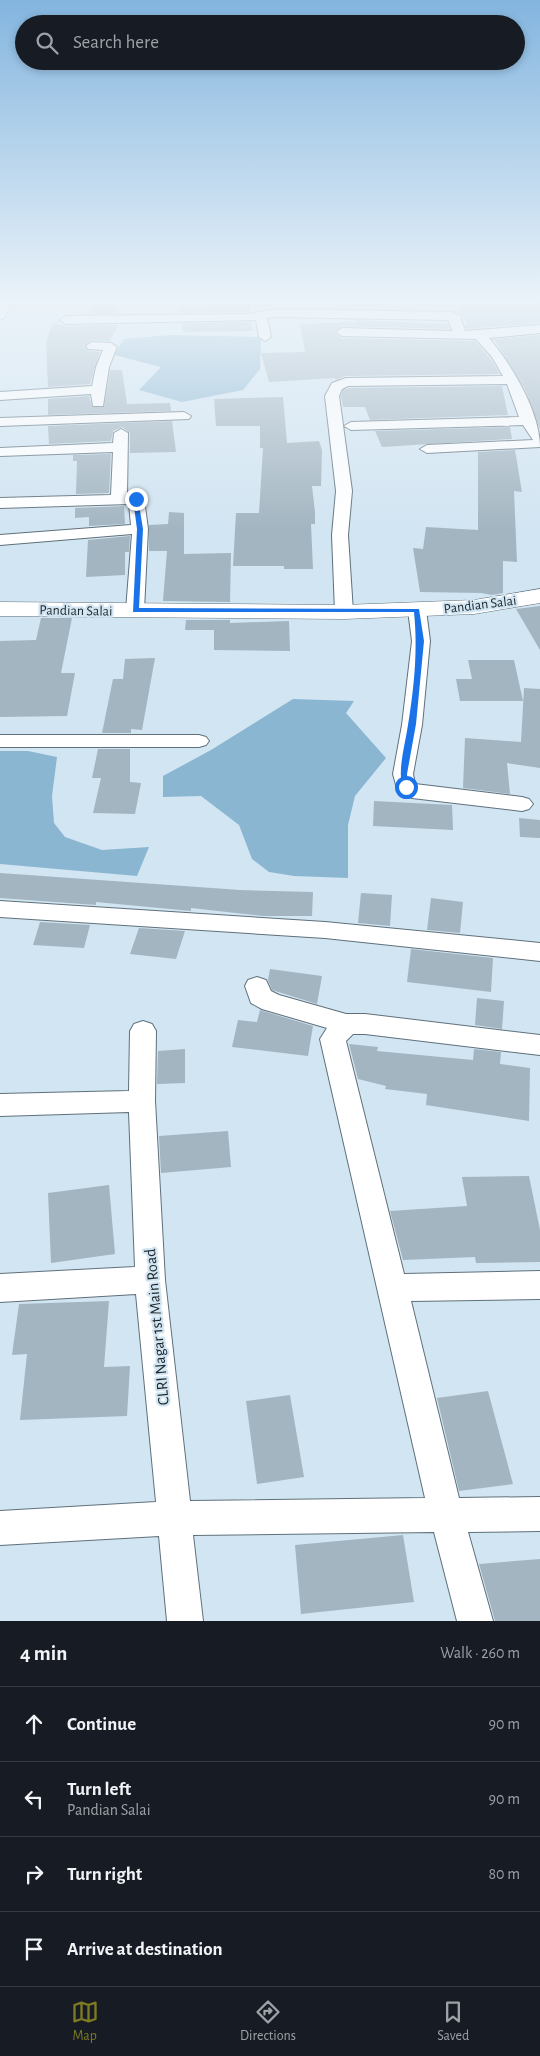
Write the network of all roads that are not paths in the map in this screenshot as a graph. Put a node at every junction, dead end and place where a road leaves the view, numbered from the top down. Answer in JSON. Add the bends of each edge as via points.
{"nodes":[{"id":1,"x":99,"y":379,"type":"edge"},
{"id":2,"x":512,"y":380,"type":"joint"},
{"id":3,"x":98,"y":390,"type":"junction"},
{"id":4,"x":0,"y":396,"type":"edge"},
{"id":5,"x":184,"y":416,"type":"dead end"},
{"id":6,"x":122,"y":418,"type":"junction"},
{"id":7,"x":97,"y":419,"type":"junction"},
{"id":8,"x":527,"y":421,"type":"junction"},
{"id":9,"x":0,"y":422,"type":"edge"},
{"id":10,"x":350,"y":426,"type":"dead end"},
{"id":11,"x":540,"y":442,"type":"edge"},
{"id":12,"x":121,"y":447,"type":"junction"},
{"id":13,"x":426,"y":449,"type":"dead end"},
{"id":14,"x":0,"y":452,"type":"edge"},
{"id":15,"x":119,"y":500,"type":"junction"},
{"id":16,"x":0,"y":504,"type":"edge"},
{"id":17,"x":140,"y":529,"type":"junction"},
{"id":18,"x":0,"y":540,"type":"edge"},
{"id":19,"x":540,"y":596,"type":"edge"},
{"id":20,"x":0,"y":609,"type":"edge"},
{"id":21,"x":135,"y":610,"type":"junction"},
{"id":22,"x":417,"y":610,"type":"junction"},
{"id":23,"x":344,"y":612,"type":"junction"},
{"id":24,"x":0,"y":741,"type":"edge"},
{"id":25,"x":199,"y":741,"type":"dead end"},
{"id":26,"x":522,"y":804,"type":"dead end"},
{"id":27,"x":0,"y":909,"type":"edge"},
{"id":28,"x":540,"y":952,"type":"edge"},
{"id":29,"x":258,"y":986,"type":"dead end"},
{"id":30,"x":346,"y":1024,"type":"junction"},
{"id":31,"x":143,"y":1032,"type":"dead end"},
{"id":32,"x":540,"y":1044,"type":"edge"},
{"id":33,"x":142,"y":1101,"type":"junction"},
{"id":34,"x":0,"y":1105,"type":"edge"},
{"id":35,"x":150,"y":1280,"type":"junction"},
{"id":36,"x":540,"y":1285,"type":"edge"},
{"id":37,"x":0,"y":1288,"type":"edge"},
{"id":38,"x":393,"y":1288,"type":"junction"},
{"id":39,"x":446,"y":1514,"type":"junction"},
{"id":40,"x":540,"y":1514,"type":"edge"},
{"id":41,"x":175,"y":1518,"type":"junction"},
{"id":42,"x":0,"y":1528,"type":"edge"},
{"id":43,"x":185,"y":1621,"type":"edge"},
{"id":44,"x":475,"y":1621,"type":"edge"}],
"edges":[{"from":1,"to":3,"type":"street"},
{"from":2,"to":8,"type":"street"},
{"from":2,"to":23,"type":"street","via":[[346,382],[338,386],[332,396],[344,491],[340,535]]},
{"from":3,"to":4,"type":"street"},
{"from":3,"to":7,"type":"street"},
{"from":5,"to":6,"type":"street"},
{"from":6,"to":7,"type":"street"},
{"from":6,"to":12,"type":"street"},
{"from":7,"to":9,"type":"street"},
{"from":8,"to":10,"type":"street"},
{"from":8,"to":11,"type":"street"},
{"from":11,"to":13,"type":"street"},
{"from":12,"to":14,"type":"street"},
{"from":12,"to":15,"type":"street"},
{"from":15,"to":16,"type":"street"},
{"from":15,"to":17,"type":"street","via":[[136,499]]},
{"from":17,"to":18,"type":"street"},
{"from":17,"to":21,"type":"street"},
{"from":19,"to":22,"type":"street","name":"Pandian Salai","via":[[474,607]]},
{"from":20,"to":21,"type":"street","name":"Pandian Salai"},
{"from":21,"to":23,"type":"street","name":"Pandian Salai"},
{"from":22,"to":23,"type":"street","name":"Pandian Salai"},
{"from":22,"to":26,"type":"street","via":[[421,641],[404,774],[406,787]]},
{"from":24,"to":25,"type":"street"},
{"from":27,"to":28,"type":"street","via":[[325,930]]},
{"from":29,"to":30,"type":"street","via":[[260,996],[271,1002]]},
{"from":30,"to":32,"type":"street"},
{"from":30,"to":38,"type":"street","via":[[333,1039]]},
{"from":31,"to":33,"type":"street","name":"CLRI Nagar 1st Main Road"},
{"from":33,"to":34,"type":"street"},
{"from":33,"to":35,"type":"street","name":"CLRI Nagar 1st Main Road"},
{"from":35,"to":37,"type":"street"},
{"from":35,"to":41,"type":"street","name":"CLRI Nagar 1st Main Road"},
{"from":36,"to":38,"type":"street"},
{"from":38,"to":39,"type":"street"},
{"from":39,"to":40,"type":"street"},
{"from":39,"to":41,"type":"street"},
{"from":39,"to":44,"type":"street"},
{"from":41,"to":42,"type":"street"},
{"from":41,"to":43,"type":"street","name":"CLRI Nagar 1st Main Road"}]}
